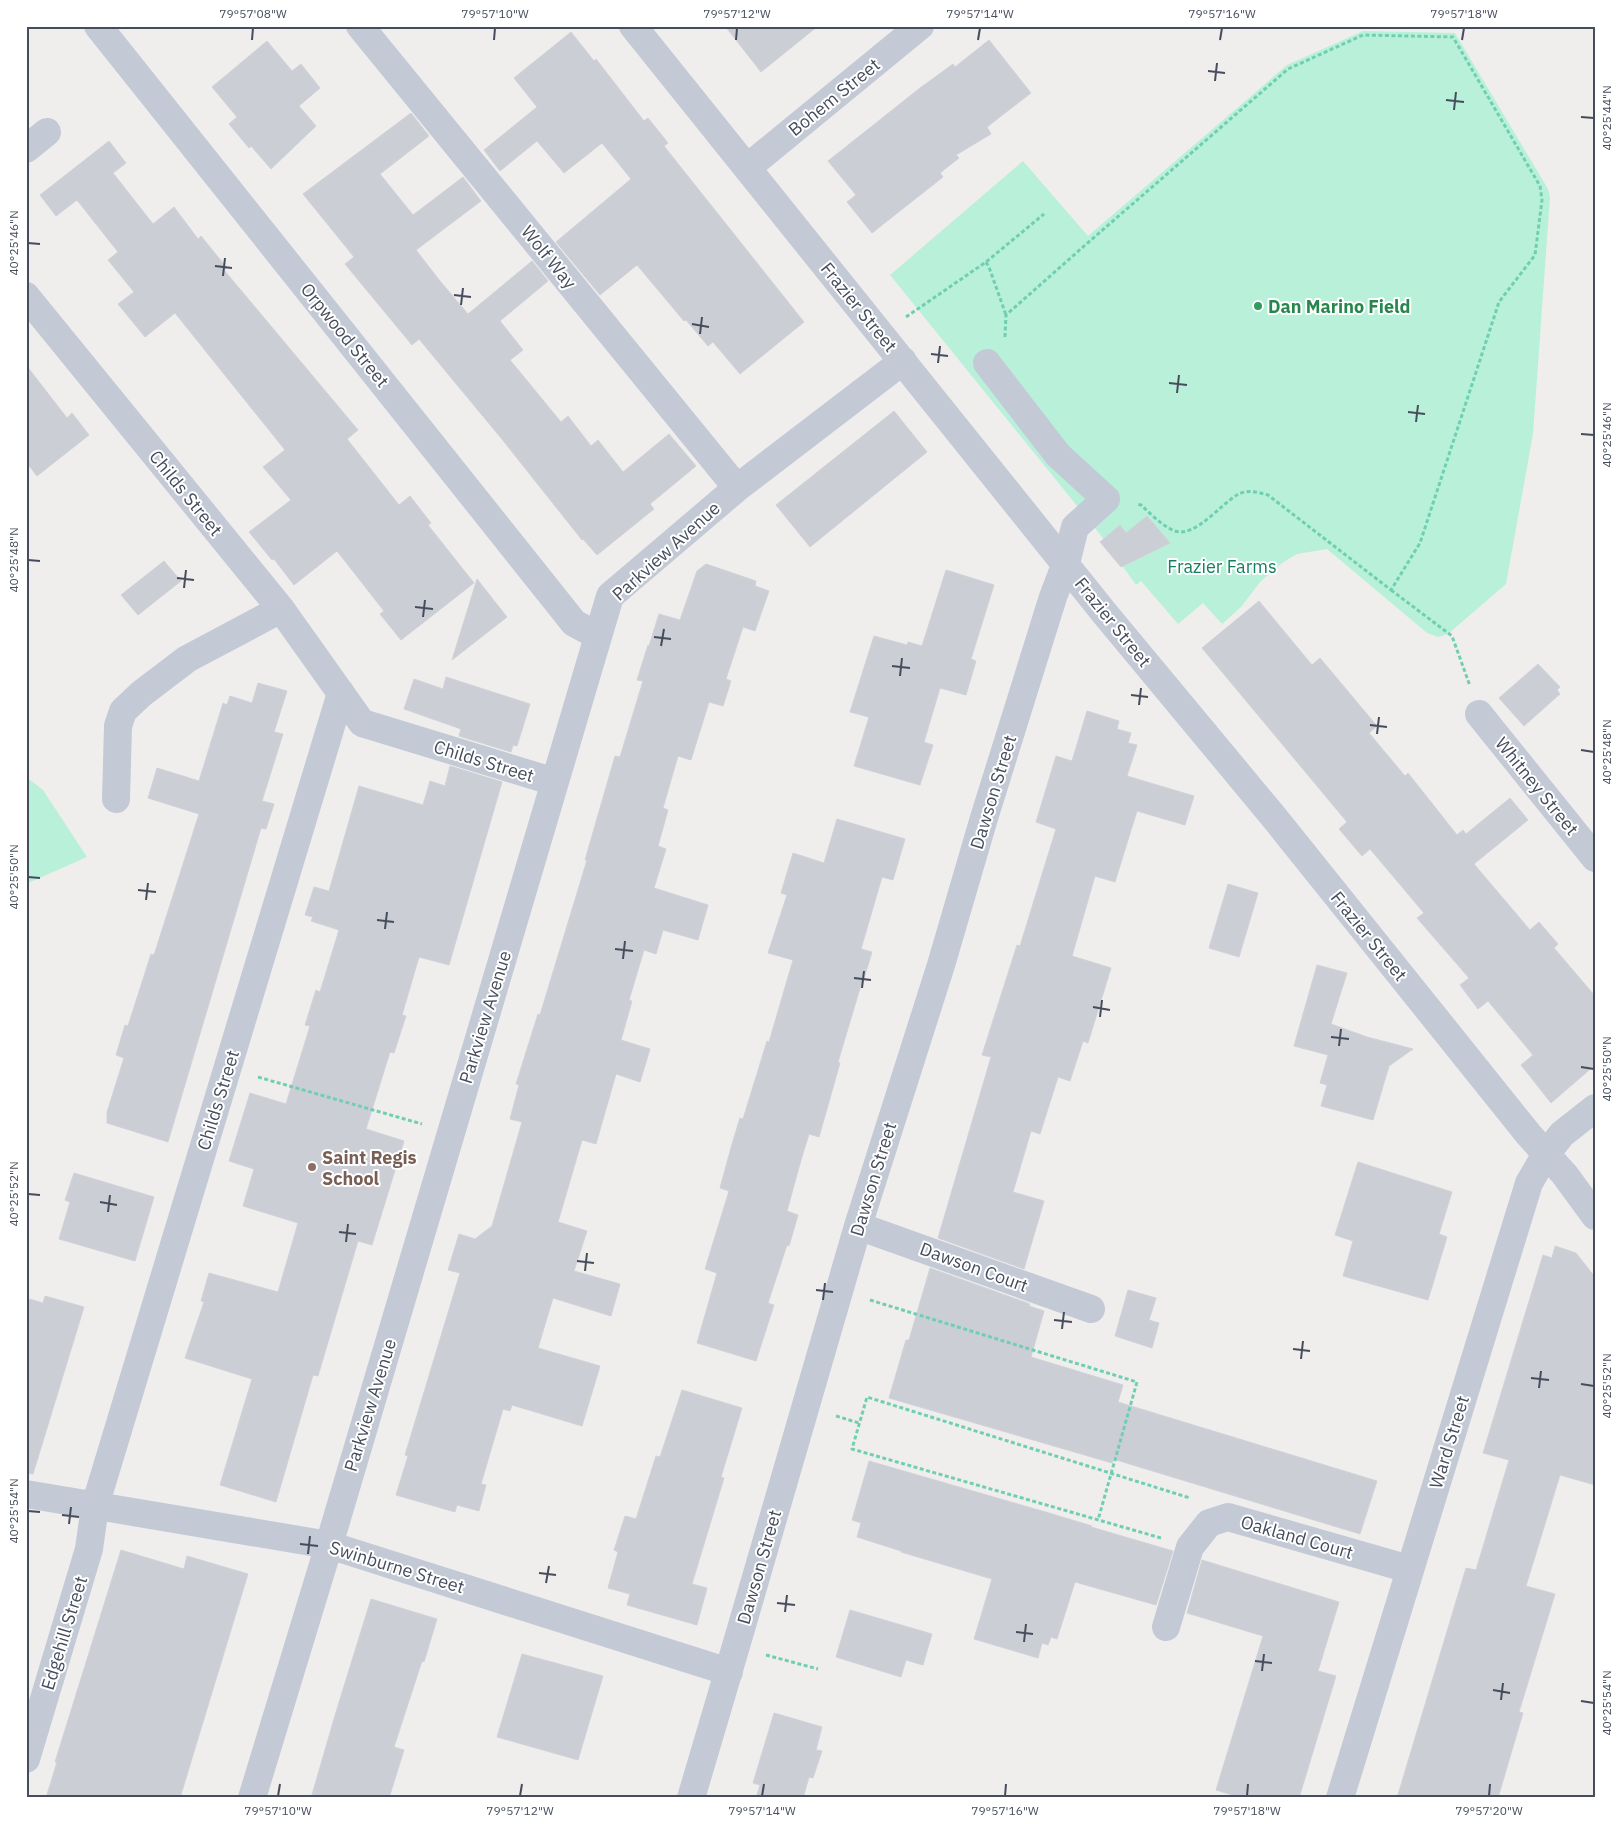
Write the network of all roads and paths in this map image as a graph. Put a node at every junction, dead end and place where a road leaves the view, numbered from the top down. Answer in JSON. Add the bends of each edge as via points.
{"nodes":[{"id":1,"x":98,"y":26,"type":"edge"},
{"id":2,"x":360,"y":26,"type":"edge"},
{"id":3,"x":633,"y":26,"type":"edge"},
{"id":4,"x":920,"y":26,"type":"edge"},
{"id":5,"x":47,"y":132,"type":"dead end"},
{"id":6,"x":26,"y":150,"type":"edge"},
{"id":7,"x":748,"y":167,"type":"junction"},
{"id":8,"x":1044,"y":214,"type":"dead end"},
{"id":9,"x":986,"y":262,"type":"junction"},
{"id":10,"x":26,"y":296,"type":"edge"},
{"id":11,"x":908,"y":315,"type":"dead end"},
{"id":12,"x":1006,"y":315,"type":"junction"},
{"id":13,"x":902,"y":361,"type":"junction"},
{"id":14,"x":987,"y":363,"type":"joint"},
{"id":15,"x":737,"y":488,"type":"junction"},
{"id":16,"x":1106,"y":499,"type":"junction"},
{"id":17,"x":1066,"y":563,"type":"junction"},
{"id":18,"x":1391,"y":590,"type":"junction"},
{"id":19,"x":281,"y":609,"type":"junction"},
{"id":20,"x":598,"y":636,"type":"junction"},
{"id":21,"x":341,"y":693,"type":"junction"},
{"id":22,"x":1480,"y":714,"type":"joint"},
{"id":23,"x":555,"y":782,"type":"junction"},
{"id":24,"x":116,"y":799,"type":"dead end"},
{"id":25,"x":1595,"y":858,"type":"edge"},
{"id":26,"x":250,"y":1075,"type":"dead end"},
{"id":27,"x":1595,"y":1108,"type":"edge"},
{"id":28,"x":423,"y":1125,"type":"dead end"},
{"id":29,"x":1546,"y":1154,"type":"junction"},
{"id":30,"x":1595,"y":1216,"type":"edge"},
{"id":31,"x":858,"y":1226,"type":"junction"},
{"id":32,"x":870,"y":1300,"type":"dead end"},
{"id":33,"x":1091,"y":1309,"type":"dead end"},
{"id":34,"x":836,"y":1415,"type":"dead end"},
{"id":35,"x":859,"y":1423,"type":"junction"},
{"id":36,"x":1112,"y":1474,"type":"junction"},
{"id":37,"x":26,"y":1494,"type":"edge"},
{"id":38,"x":95,"y":1506,"type":"junction"},
{"id":39,"x":1228,"y":1517,"type":"junction"},
{"id":40,"x":1098,"y":1520,"type":"junction"},
{"id":41,"x":329,"y":1545,"type":"junction"},
{"id":42,"x":1190,"y":1547,"type":"junction"},
{"id":43,"x":1409,"y":1569,"type":"junction"},
{"id":44,"x":1166,"y":1627,"type":"dead end"},
{"id":45,"x":763,"y":1654,"type":"dead end"},
{"id":46,"x":818,"y":1669,"type":"dead end"},
{"id":47,"x":729,"y":1672,"type":"junction"},
{"id":48,"x":26,"y":1759,"type":"edge"},
{"id":49,"x":252,"y":1798,"type":"edge"},
{"id":50,"x":691,"y":1798,"type":"edge"},
{"id":51,"x":1340,"y":1798,"type":"edge"}],
"edges":[{"from":1,"to":20,"type":"street","name":"Orpwood Street","via":[[574,623]]},
{"from":2,"to":15,"type":"street","name":"Wolf Way"},
{"from":3,"to":7,"type":"street","name":"Frazier Street"},
{"from":4,"to":7,"type":"street","name":"Bohem Street"},
{"from":5,"to":6,"type":"street"},
{"from":7,"to":13,"type":"street","name":"Frazier Street"},
{"from":8,"to":9,"type":"path"},
{"from":9,"to":11,"type":"path"},
{"from":9,"to":12,"type":"path"},
{"from":10,"to":19,"type":"street","name":"Childs Street"},
{"from":12,"to":14,"type":"path","via":[[1004,342],[997,355]]},
{"from":12,"to":18,"type":"path","via":[[1288,69],[1363,35],[1453,36],[1540,186],[1542,200],[1535,255],[1499,302],[1420,543]]},
{"from":13,"to":15,"type":"street","name":"Parkview Avenue"},
{"from":13,"to":17,"type":"street","name":"Frazier Street"},
{"from":14,"to":16,"type":"street","via":[[1058,455]]},
{"from":15,"to":20,"type":"street","name":"Parkview Avenue","via":[[610,596]]},
{"from":16,"to":17,"type":"street","name":"Dawson Street","via":[[1075,527]]},
{"from":16,"to":18,"type":"path","via":[[1141,505],[1177,532],[1193,530],[1238,494],[1252,491],[1268,495]]},
{"from":17,"to":29,"type":"street","name":"Frazier Street"},
{"from":17,"to":31,"type":"street","name":"Dawson Street"},
{"from":18,"to":22,"type":"path","via":[[1452,636]]},
{"from":19,"to":21,"type":"street","name":"Childs Street"},
{"from":19,"to":24,"type":"street","via":[[187,659],[123,711],[118,726]]},
{"from":20,"to":23,"type":"street","name":"Parkview Avenue"},
{"from":21,"to":23,"type":"street","name":"Childs Street","via":[[362,723]]},
{"from":21,"to":38,"type":"street","name":"Childs Street"},
{"from":22,"to":25,"type":"street","name":"Whitney Street"},
{"from":23,"to":41,"type":"street","name":"Parkview Avenue"},
{"from":26,"to":28,"type":"path"},
{"from":27,"to":29,"type":"street","name":"Ward Street","via":[[1562,1134]]},
{"from":29,"to":30,"type":"street","name":"Frazier Street"},
{"from":29,"to":43,"type":"street","name":"Ward Street","via":[[1529,1183]]},
{"from":31,"to":33,"type":"street","name":"Dawson Court"},
{"from":31,"to":47,"type":"street","name":"Dawson Street"},
{"from":32,"to":36,"type":"path","via":[[1137,1382]]},
{"from":34,"to":35,"type":"path"},
{"from":35,"to":36,"type":"path","via":[[867,1397]]},
{"from":35,"to":40,"type":"path","via":[[852,1449]]},
{"from":36,"to":39,"type":"path","via":[[1225,1509]]},
{"from":36,"to":40,"type":"path"},
{"from":37,"to":38,"type":"street","name":"Swinburne Street"},
{"from":38,"to":41,"type":"street","name":"Swinburne Street"},
{"from":38,"to":48,"type":"street","name":"Edgehill Street","via":[[89,1548]]},
{"from":39,"to":42,"type":"street","name":"Oakland Court","via":[[1209,1523]]},
{"from":39,"to":43,"type":"street","name":"Oakland Court"},
{"from":40,"to":42,"type":"path"},
{"from":41,"to":47,"type":"street","name":"Swinburne Street"},
{"from":41,"to":49,"type":"street","name":"Parkview Avenue"},
{"from":42,"to":44,"type":"street","name":"Oakland Court"},
{"from":43,"to":51,"type":"street","name":"Ward Street"},
{"from":45,"to":46,"type":"path"},
{"from":47,"to":50,"type":"street","name":"Dawson Street"}]}
